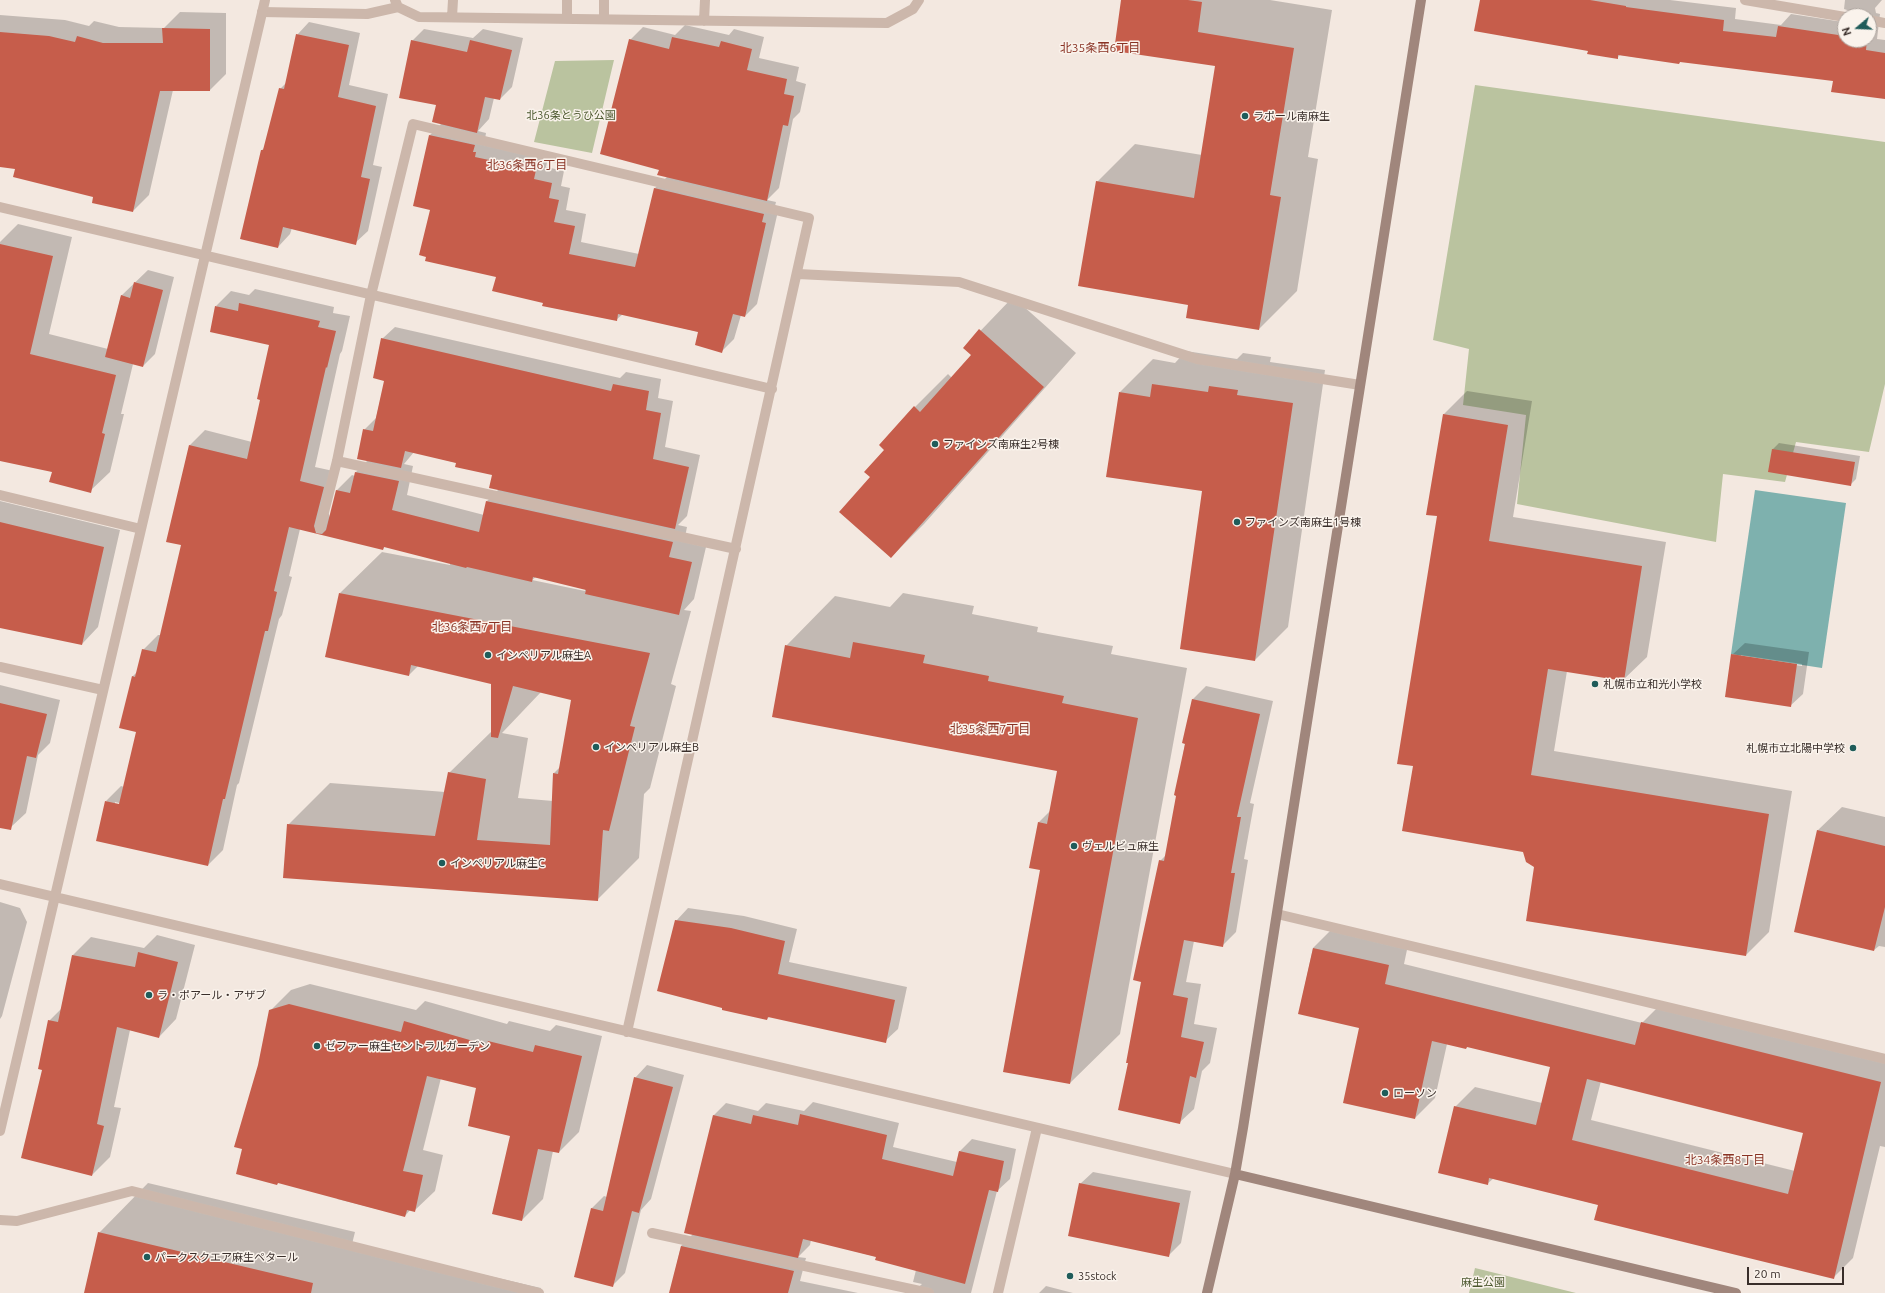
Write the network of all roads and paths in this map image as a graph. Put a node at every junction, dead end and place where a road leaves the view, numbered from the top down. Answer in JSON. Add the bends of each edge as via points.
{"nodes":[{"id":1,"x":265,"y":0,"type":"edge"},
{"id":2,"x":453,"y":0,"type":"edge"},
{"id":3,"x":567,"y":0,"type":"edge"},
{"id":4,"x":604,"y":0,"type":"edge"},
{"id":5,"x":705,"y":0,"type":"edge"},
{"id":6,"x":919,"y":0,"type":"edge"},
{"id":7,"x":1421,"y":0,"type":"edge"},
{"id":8,"x":1745,"y":0,"type":"edge"},
{"id":9,"x":397,"y":3,"type":"edge"},
{"id":10,"x":262,"y":12,"type":"junction"},
{"id":11,"x":1837,"y":15,"type":"edge"},
{"id":12,"x":452,"y":17,"type":"junction"},
{"id":13,"x":568,"y":19,"type":"junction"},
{"id":14,"x":604,"y":19,"type":"junction"},
{"id":15,"x":704,"y":21,"type":"junction"},
{"id":16,"x":0,"y":207,"type":"edge"},
{"id":17,"x":204,"y":256,"type":"junction"},
{"id":18,"x":798,"y":274,"type":"junction"},
{"id":19,"x":371,"y":295,"type":"junction"},
{"id":20,"x":1360,"y":385,"type":"junction"},
{"id":21,"x":772,"y":389,"type":"junction"},
{"id":22,"x":337,"y":461,"type":"junction"},
{"id":23,"x":0,"y":495,"type":"edge"},
{"id":24,"x":320,"y":528,"type":"dead end"},
{"id":25,"x":141,"y":529,"type":"junction"},
{"id":26,"x":736,"y":549,"type":"junction"},
{"id":27,"x":0,"y":668,"type":"edge"},
{"id":28,"x":103,"y":690,"type":"junction"},
{"id":29,"x":0,"y":884,"type":"edge"},
{"id":30,"x":55,"y":897,"type":"junction"},
{"id":31,"x":1277,"y":914,"type":"junction"},
{"id":32,"x":627,"y":1032,"type":"junction"},
{"id":33,"x":1885,"y":1059,"type":"edge"},
{"id":34,"x":1037,"y":1128,"type":"junction"},
{"id":35,"x":0,"y":1131,"type":"edge"},
{"id":36,"x":1235,"y":1174,"type":"junction"},
{"id":37,"x":0,"y":1220,"type":"edge"},
{"id":38,"x":652,"y":1233,"type":"dead end"},
{"id":39,"x":539,"y":1293,"type":"edge"},
{"id":40,"x":929,"y":1293,"type":"edge"},
{"id":41,"x":998,"y":1293,"type":"edge"},
{"id":42,"x":1207,"y":1293,"type":"edge"},
{"id":43,"x":1736,"y":1293,"type":"edge"}],
"edges":[{"from":1,"to":10,"type":"street"},
{"from":2,"to":12,"type":"street"},
{"from":3,"to":13,"type":"street"},
{"from":4,"to":14,"type":"street"},
{"from":5,"to":15,"type":"street"},
{"from":6,"to":15,"type":"street","via":[[913,9],[887,23]]},
{"from":7,"to":20,"type":"street"},
{"from":8,"to":11,"type":"street"},
{"from":9,"to":10,"type":"street","via":[[367,14]]},
{"from":9,"to":12,"type":"street","via":[[418,17]]},
{"from":10,"to":17,"type":"street"},
{"from":12,"to":13,"type":"street"},
{"from":13,"to":14,"type":"street"},
{"from":14,"to":15,"type":"street"},
{"from":16,"to":17,"type":"street"},
{"from":17,"to":19,"type":"street"},
{"from":17,"to":25,"type":"street"},
{"from":18,"to":19,"type":"street","via":[[809,218],[413,124]]},
{"from":18,"to":20,"type":"street","via":[[959,282],[1197,360]]},
{"from":18,"to":21,"type":"street"},
{"from":19,"to":21,"type":"street"},
{"from":19,"to":22,"type":"street"},
{"from":20,"to":31,"type":"street"},
{"from":21,"to":26,"type":"street"},
{"from":22,"to":24,"type":"street"},
{"from":22,"to":26,"type":"street"},
{"from":23,"to":25,"type":"street"},
{"from":25,"to":28,"type":"street"},
{"from":26,"to":32,"type":"street"},
{"from":27,"to":28,"type":"street"},
{"from":28,"to":30,"type":"street"},
{"from":29,"to":30,"type":"street"},
{"from":30,"to":32,"type":"street"},
{"from":30,"to":35,"type":"street"},
{"from":31,"to":33,"type":"street"},
{"from":31,"to":36,"type":"street"},
{"from":32,"to":34,"type":"street"},
{"from":34,"to":36,"type":"street"},
{"from":34,"to":41,"type":"street"},
{"from":36,"to":42,"type":"street"},
{"from":36,"to":43,"type":"street"},
{"from":37,"to":39,"type":"street","via":[[17,1221],[132,1191]]},
{"from":38,"to":40,"type":"street"}]}
